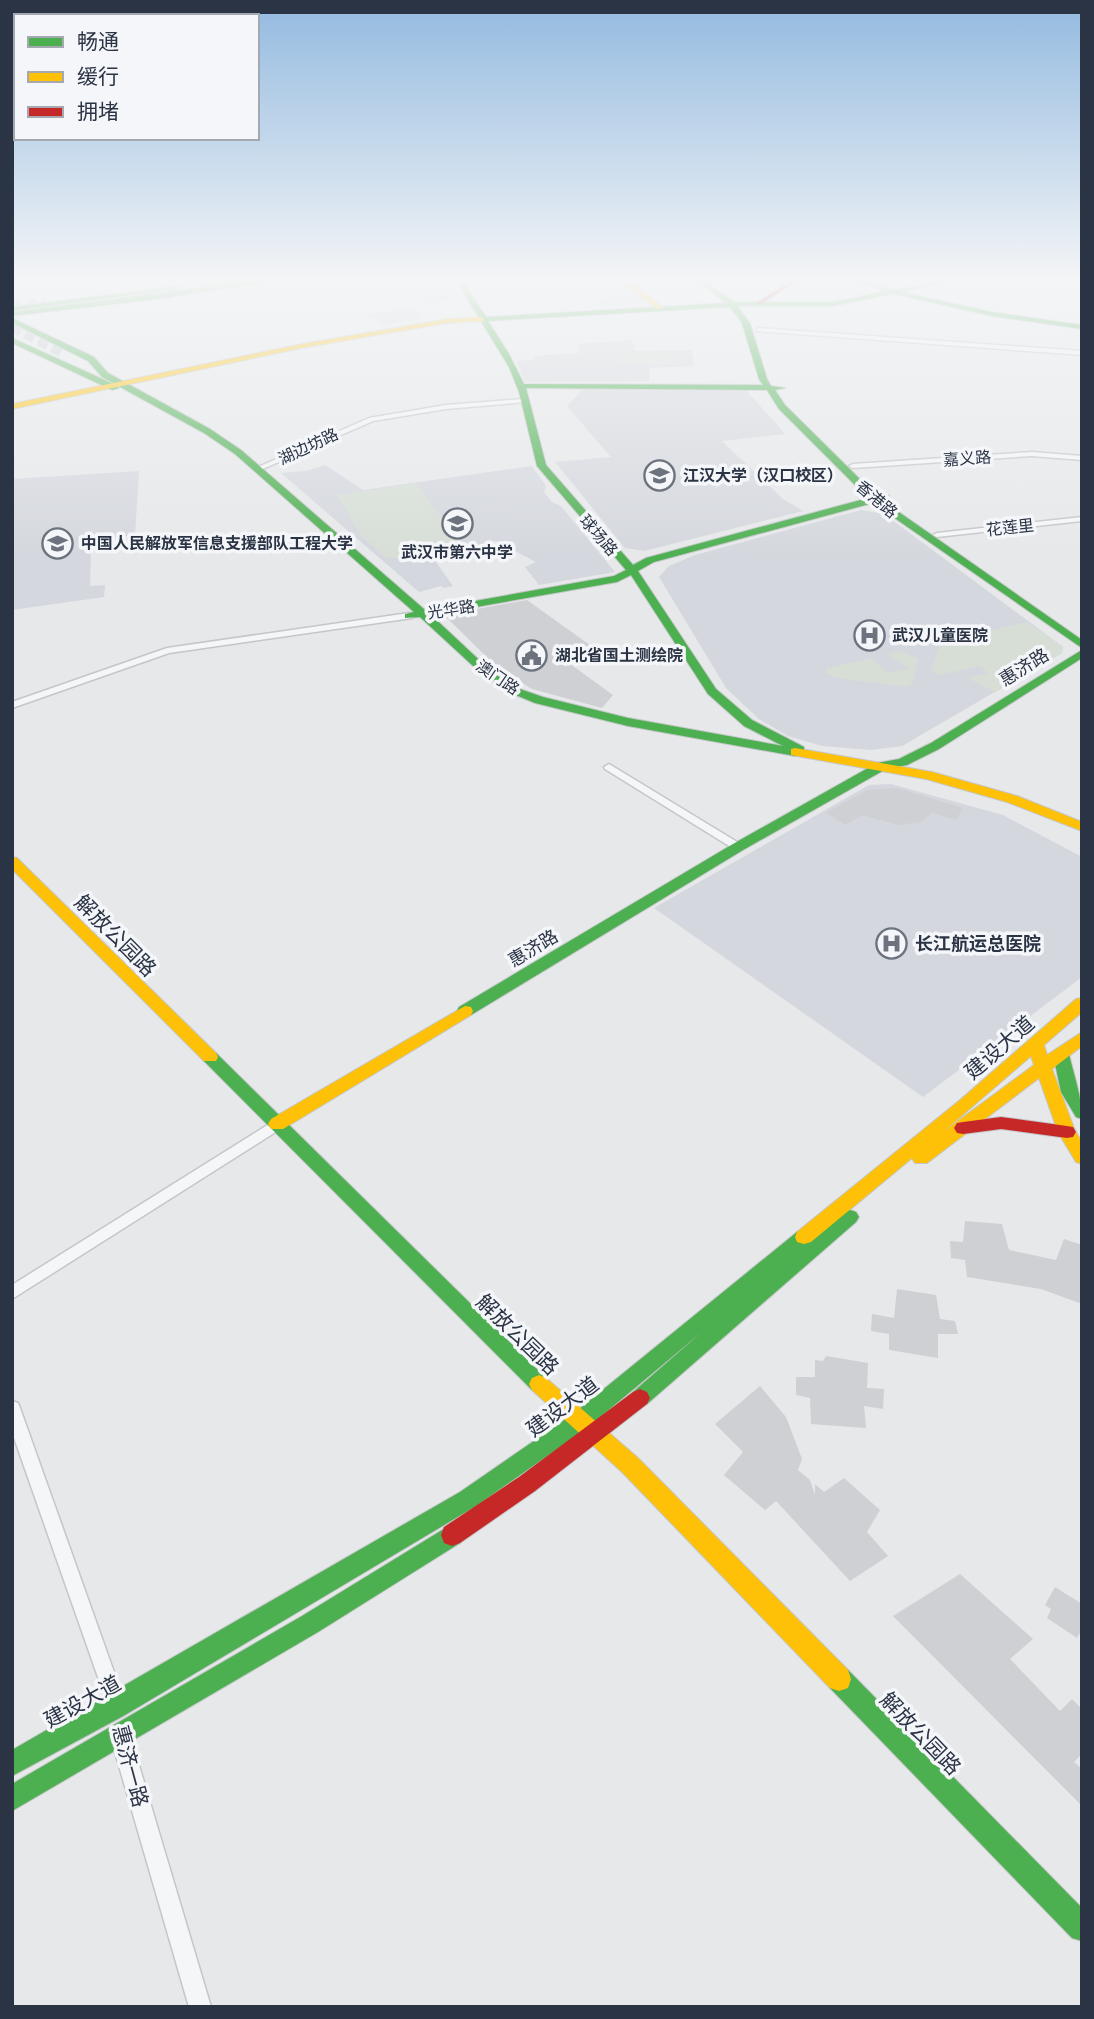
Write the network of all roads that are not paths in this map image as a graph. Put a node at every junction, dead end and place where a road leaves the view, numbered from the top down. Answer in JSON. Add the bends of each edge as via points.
{"nodes":[{"id":1,"x":79,"y":371,"type":"edge"},
{"id":2,"x":91,"y":371,"type":"edge"},
{"id":3,"x":103,"y":371,"type":"edge"},
{"id":4,"x":168,"y":371,"type":"edge"},
{"id":5,"x":514,"y":371,"type":"edge"},
{"id":6,"x":761,"y":371,"type":"edge"},
{"id":7,"x":771,"y":371,"type":"edge"},
{"id":8,"x":111,"y":382,"type":"junction"},
{"id":9,"x":775,"y":388,"type":"junction"},
{"id":10,"x":522,"y":394,"type":"junction"},
{"id":11,"x":12,"y":407,"type":"edge"},
{"id":12,"x":1082,"y":458,"type":"edge"},
{"id":13,"x":853,"y":466,"type":"junction"},
{"id":14,"x":258,"y":469,"type":"junction"},
{"id":15,"x":880,"y":498,"type":"junction"},
{"id":16,"x":1082,"y":519,"type":"edge"},
{"id":17,"x":937,"y":535,"type":"junction"},
{"id":18,"x":631,"y":569,"type":"junction"},
{"id":19,"x":416,"y":615,"type":"junction"},
{"id":20,"x":1082,"y":632,"type":"edge"},
{"id":21,"x":1082,"y":645,"type":"edge"},
{"id":22,"x":1082,"y":653,"type":"edge"},
{"id":23,"x":12,"y":705,"type":"edge"},
{"id":24,"x":800,"y":750,"type":"junction"},
{"id":25,"x":609,"y":767,"type":"dead end"},
{"id":26,"x":876,"y":770,"type":"junction"},
{"id":27,"x":1082,"y":827,"type":"edge"},
{"id":28,"x":1082,"y":840,"type":"edge"},
{"id":29,"x":738,"y":847,"type":"junction"},
{"id":30,"x":12,"y":861,"type":"edge"},
{"id":31,"x":1082,"y":1003,"type":"edge"},
{"id":32,"x":1082,"y":1038,"type":"edge"},
{"id":33,"x":1035,"y":1044,"type":"junction"},
{"id":34,"x":1061,"y":1054,"type":"junction"},
{"id":35,"x":1043,"y":1067,"type":"junction"},
{"id":36,"x":1082,"y":1113,"type":"edge"},
{"id":37,"x":277,"y":1124,"type":"junction"},
{"id":38,"x":960,"y":1129,"type":"junction"},
{"id":39,"x":1067,"y":1132,"type":"junction"},
{"id":40,"x":1082,"y":1157,"type":"edge"},
{"id":41,"x":12,"y":1293,"type":"edge"},
{"id":42,"x":12,"y":1409,"type":"edge"},
{"id":43,"x":580,"y":1421,"type":"junction"},
{"id":44,"x":595,"y":1434,"type":"junction"},
{"id":45,"x":117,"y":1706,"type":"junction"},
{"id":46,"x":120,"y":1735,"type":"junction"},
{"id":47,"x":12,"y":1764,"type":"edge"},
{"id":48,"x":12,"y":1798,"type":"edge"},
{"id":49,"x":1082,"y":1928,"type":"edge"},
{"id":50,"x":200,"y":2007,"type":"edge"}],
"edges":[{"from":1,"to":8,"type":"main road","name":"澳门路"},
{"from":2,"to":8,"type":"main road"},
{"from":3,"to":8,"type":"main road","name":"澳门路"},
{"from":4,"to":8,"type":"main road"},
{"from":5,"to":10,"type":"main road","name":"球场路"},
{"from":6,"to":9,"type":"main road","name":"香港路"},
{"from":7,"to":9,"type":"main road","name":"香港路"},
{"from":8,"to":11,"type":"main road"},
{"from":8,"to":14,"type":"main road","name":"澳门路","via":[[207,431]]},
{"from":8,"to":19,"type":"main road","name":"澳门路","via":[[219,449]]},
{"from":9,"to":10,"type":"main road"},
{"from":9,"to":13,"type":"main road","name":"香港路"},
{"from":9,"to":15,"type":"main road","name":"香港路","via":[[795,423]]},
{"from":10,"to":14,"type":"street","name":"湖边坊路","via":[[371,419]]},
{"from":10,"to":18,"type":"main road","name":"球场路","via":[[542,466]]},
{"from":12,"to":13,"type":"street","name":"嘉义路","via":[[1032,454]]},
{"from":13,"to":15,"type":"main road","name":"香港路"},
{"from":14,"to":19,"type":"main road","name":"澳门路"},
{"from":15,"to":17,"type":"main road","name":"香港路"},
{"from":15,"to":18,"type":"main road","name":"光华路"},
{"from":15,"to":21,"type":"main road","name":"香港路"},
{"from":16,"to":17,"type":"street","name":"花莲里"},
{"from":17,"to":20,"type":"main road","name":"香港路"},
{"from":18,"to":19,"type":"main road","name":"光华路","via":[[617,579]]},
{"from":18,"to":24,"type":"main road","name":"球场路","via":[[712,691],[748,723]]},
{"from":19,"to":23,"type":"street","name":"光华路","via":[[167,651]]},
{"from":19,"to":24,"type":"main road","name":"澳门路","via":[[488,674],[539,700],[628,722]]},
{"from":19,"to":26,"type":"main road","name":"澳门路","via":[[484,684],[534,708],[597,724]]},
{"from":22,"to":26,"type":"main road","name":"惠济路","via":[[935,746]]},
{"from":24,"to":26,"type":"main road","name":"澳门路"},
{"from":25,"to":29,"type":"street"},
{"from":26,"to":27,"type":"main road","name":"澳门路","via":[[975,788]]},
{"from":26,"to":28,"type":"main road","name":"澳门路","via":[[987,802]]},
{"from":26,"to":29,"type":"main road","name":"惠济路"},
{"from":29,"to":37,"type":"main road","name":"惠济路"},
{"from":30,"to":37,"type":"main road","name":"解放公园路"},
{"from":31,"to":33,"type":"main road","name":"建设大道"},
{"from":32,"to":34,"type":"main road"},
{"from":33,"to":35,"type":"main road"},
{"from":33,"to":43,"type":"main road","name":"建设大道"},
{"from":34,"to":35,"type":"main road"},
{"from":34,"to":36,"type":"main road","via":[[1069,1092]]},
{"from":35,"to":38,"type":"main road"},
{"from":35,"to":39,"type":"main road"},
{"from":37,"to":41,"type":"street","name":"惠济路"},
{"from":37,"to":43,"type":"main road","name":"解放公园路"},
{"from":38,"to":39,"type":"main road","via":[[979,1122]]},
{"from":38,"to":44,"type":"main road","via":[[896,1177]]},
{"from":39,"to":40,"type":"main road"},
{"from":42,"to":45,"type":"street","name":"惠济一路"},
{"from":43,"to":44,"type":"main road","name":"解放公园路"},
{"from":43,"to":45,"type":"main road","name":"建设大道","via":[[468,1499]]},
{"from":44,"to":46,"type":"main road","via":[[399,1571]]},
{"from":44,"to":49,"type":"main road","name":"解放公园路"},
{"from":45,"to":46,"type":"street","name":"惠济一路"},
{"from":45,"to":47,"type":"main road","name":"建设大道"},
{"from":46,"to":48,"type":"main road"},
{"from":46,"to":50,"type":"street","name":"惠济一路"}]}
